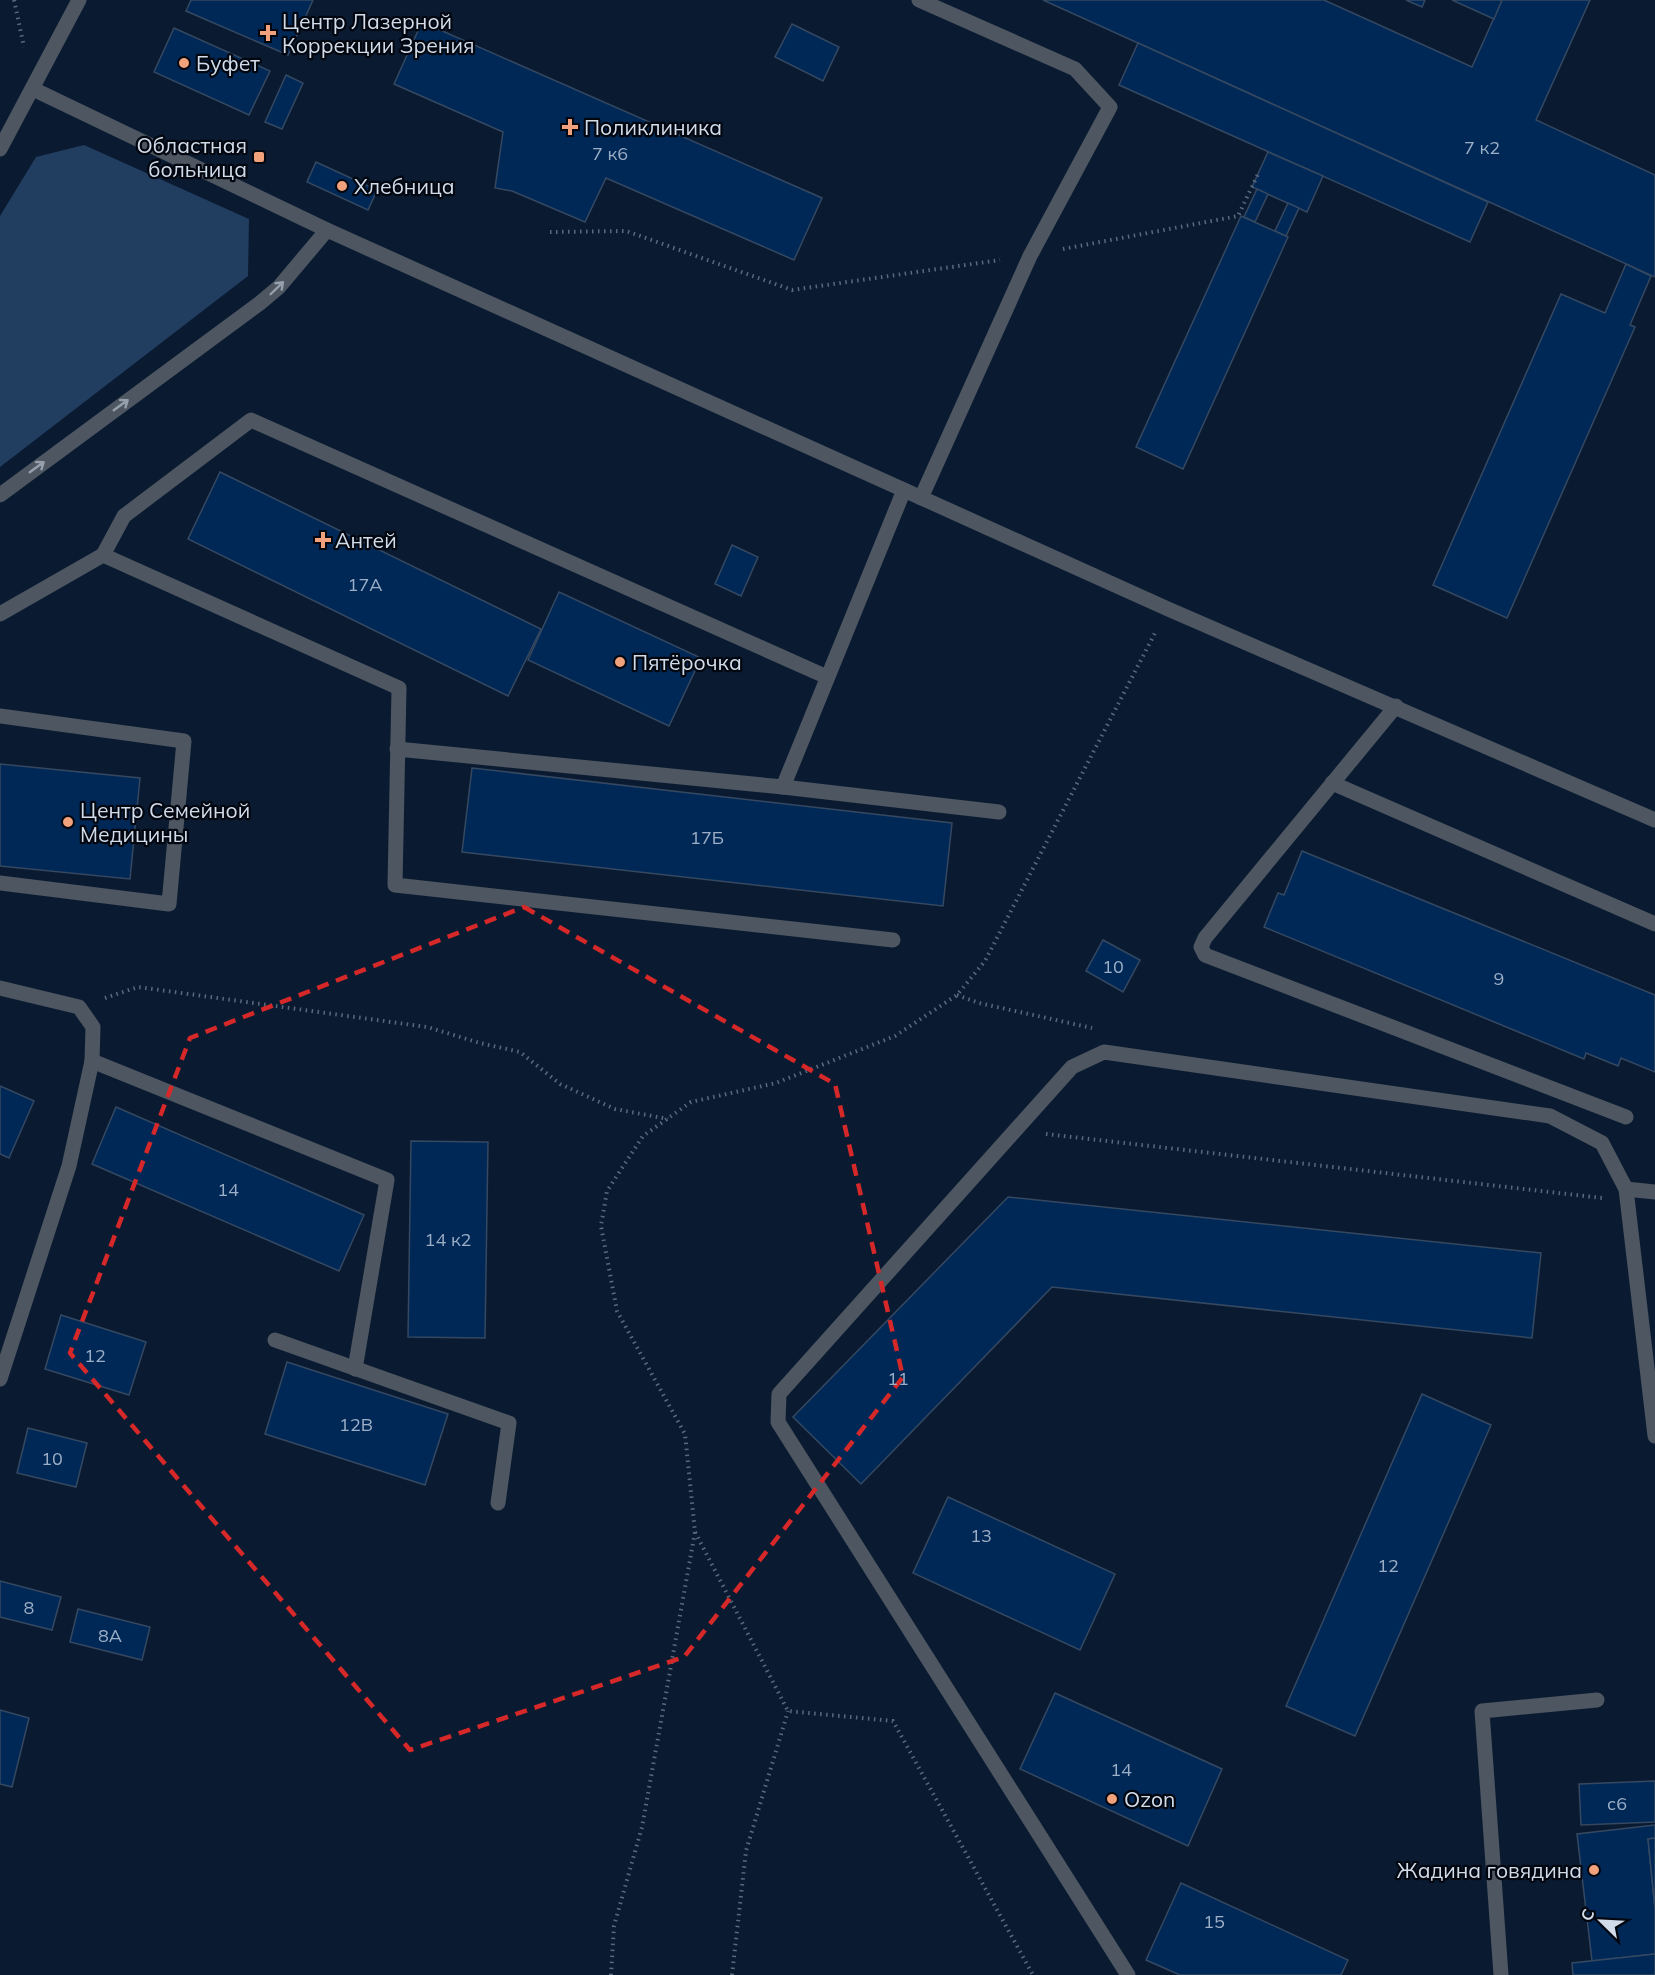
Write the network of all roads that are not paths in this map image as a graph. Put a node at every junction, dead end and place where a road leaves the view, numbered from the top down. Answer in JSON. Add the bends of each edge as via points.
{"nodes":[{"id":1,"x":79,"y":0,"type":"edge"},
{"id":2,"x":919,"y":0,"type":"edge"},
{"id":3,"x":33,"y":89,"type":"junction"},
{"id":4,"x":0,"y":149,"type":"edge"},
{"id":5,"x":327,"y":230,"type":"junction"},
{"id":6,"x":904,"y":490,"type":"junction"},
{"id":7,"x":0,"y":495,"type":"edge"},
{"id":8,"x":921,"y":498,"type":"junction"},
{"id":9,"x":103,"y":555,"type":"junction"},
{"id":10,"x":0,"y":614,"type":"edge"},
{"id":11,"x":827,"y":677,"type":"junction"},
{"id":12,"x":1396,"y":706,"type":"junction"},
{"id":13,"x":0,"y":716,"type":"edge"},
{"id":14,"x":397,"y":749,"type":"junction"},
{"id":15,"x":1332,"y":783,"type":"junction"},
{"id":16,"x":783,"y":787,"type":"junction"},
{"id":17,"x":999,"y":812,"type":"dead end"},
{"id":18,"x":1655,"y":820,"type":"edge"},
{"id":19,"x":0,"y":883,"type":"edge"},
{"id":20,"x":1655,"y":924,"type":"edge"},
{"id":21,"x":893,"y":940,"type":"dead end"},
{"id":22,"x":0,"y":988,"type":"edge"},
{"id":23,"x":92,"y":1061,"type":"junction"},
{"id":24,"x":1626,"y":1117,"type":"dead end"},
{"id":25,"x":1655,"y":1192,"type":"edge"},
{"id":26,"x":1626,"y":1195,"type":"junction"},
{"id":27,"x":275,"y":1340,"type":"dead end"},
{"id":28,"x":355,"y":1369,"type":"junction"},
{"id":29,"x":0,"y":1379,"type":"edge"},
{"id":30,"x":1655,"y":1436,"type":"edge"},
{"id":31,"x":498,"y":1503,"type":"dead end"},
{"id":32,"x":1597,"y":1700,"type":"dead end"},
{"id":33,"x":1128,"y":1975,"type":"edge"},
{"id":34,"x":1501,"y":1975,"type":"edge"}],
"edges":[{"from":1,"to":3,"type":"street"},
{"from":2,"to":8,"type":"street","via":[[1075,69],[1110,107],[1030,256]]},
{"from":3,"to":4,"type":"street"},
{"from":3,"to":5,"type":"street"},
{"from":5,"to":6,"type":"street"},
{"from":7,"to":5,"type":"street","one_way":true,"via":[[260,303],[279,287]]},
{"from":6,"to":8,"type":"street"},
{"from":6,"to":11,"type":"street"},
{"from":8,"to":12,"type":"street"},
{"from":9,"to":10,"type":"street"},
{"from":9,"to":11,"type":"street","via":[[124,516],[251,420]]},
{"from":9,"to":14,"type":"street","via":[[399,688]]},
{"from":11,"to":16,"type":"street"},
{"from":12,"to":15,"type":"street"},
{"from":12,"to":18,"type":"street"},
{"from":13,"to":19,"type":"street","via":[[184,741],[169,903]]},
{"from":14,"to":16,"type":"street"},
{"from":14,"to":21,"type":"street","via":[[395,885]]},
{"from":15,"to":20,"type":"street"},
{"from":15,"to":24,"type":"street","via":[[1205,938],[1201,947],[1205,955]]},
{"from":16,"to":17,"type":"street"},
{"from":22,"to":23,"type":"street","via":[[79,1007],[93,1027]]},
{"from":23,"to":28,"type":"street","via":[[387,1180]]},
{"from":23,"to":29,"type":"street","via":[[69,1166]]},
{"from":25,"to":26,"type":"street"},
{"from":26,"to":30,"type":"street"},
{"from":26,"to":33,"type":"street","via":[[1602,1143],[1550,1116],[1104,1052],[1072,1067],[779,1394],[778,1422]]},
{"from":27,"to":28,"type":"street"},
{"from":28,"to":31,"type":"street","via":[[509,1423]]},
{"from":32,"to":34,"type":"street","via":[[1482,1711]]}]}
